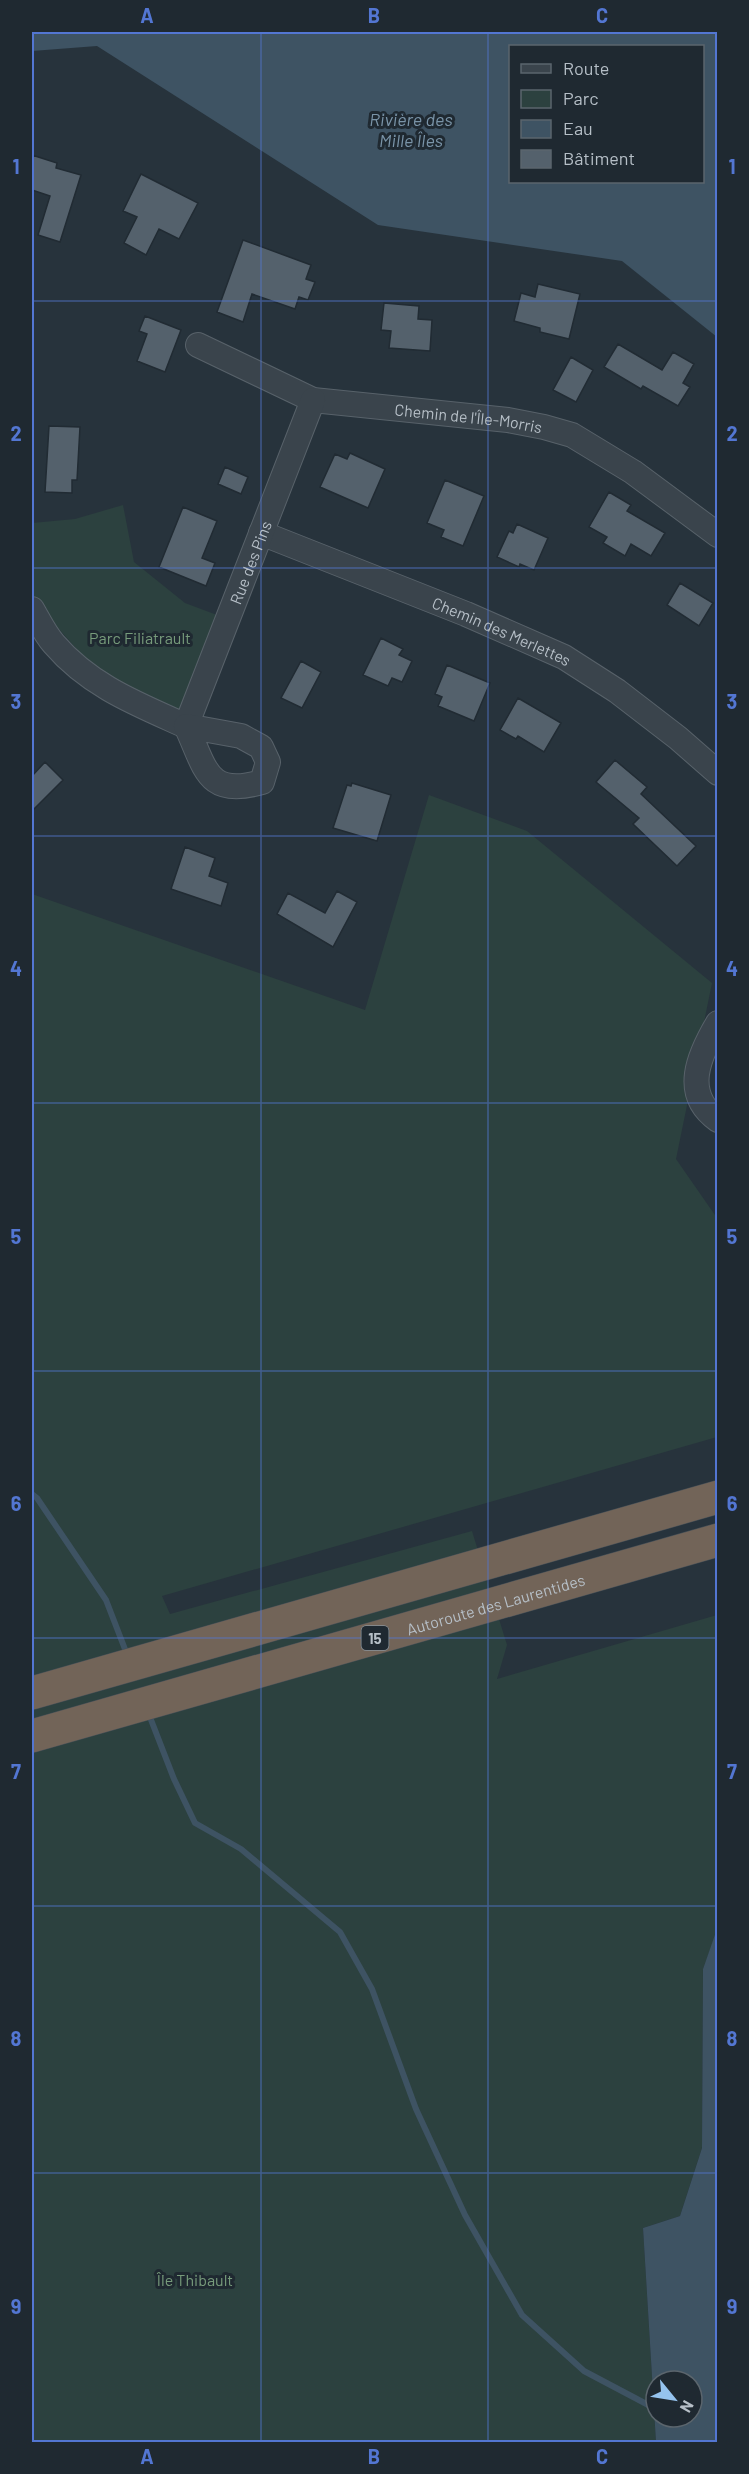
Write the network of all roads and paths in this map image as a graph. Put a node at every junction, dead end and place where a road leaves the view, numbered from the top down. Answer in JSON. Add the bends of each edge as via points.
{"nodes":[{"id":1,"x":198,"y":345,"type":"dead end"},
{"id":2,"x":313,"y":400,"type":"junction"},
{"id":3,"x":261,"y":533,"type":"junction"},
{"id":4,"x":717,"y":535,"type":"edge"},
{"id":5,"x":32,"y":609,"type":"edge"},
{"id":6,"x":717,"y":773,"type":"edge"},
{"id":7,"x":717,"y":1023,"type":"edge"},
{"id":8,"x":717,"y":1120,"type":"edge"},
{"id":9,"x":717,"y":1497,"type":"edge"},
{"id":10,"x":717,"y":1540,"type":"edge"},
{"id":11,"x":32,"y":1693,"type":"edge"},
{"id":12,"x":32,"y":1736,"type":"edge"}],
"edges":[{"from":1,"to":2,"type":"street","name":"Chemin de l'Île-Morris"},
{"from":2,"to":3,"type":"street","name":"Rue des Pins"},
{"from":2,"to":4,"type":"street","name":"Chemin de l'Île-Morris","via":[[507,420],[572,435],[633,472]]},
{"from":3,"to":5,"type":"street","name":"Rue des Pins","via":[[186,726],[122,698],[85,674],[53,643]]},
{"from":3,"to":6,"type":"street","name":"Chemin des Merlettes","via":[[564,657],[678,738]]},
{"from":7,"to":8,"type":"street","via":[[696,1076],[699,1097]]},
{"from":9,"to":11,"type":"highway"},
{"from":10,"to":12,"type":"highway","name":"Autoroute des Laurentides","number":"15"}]}
